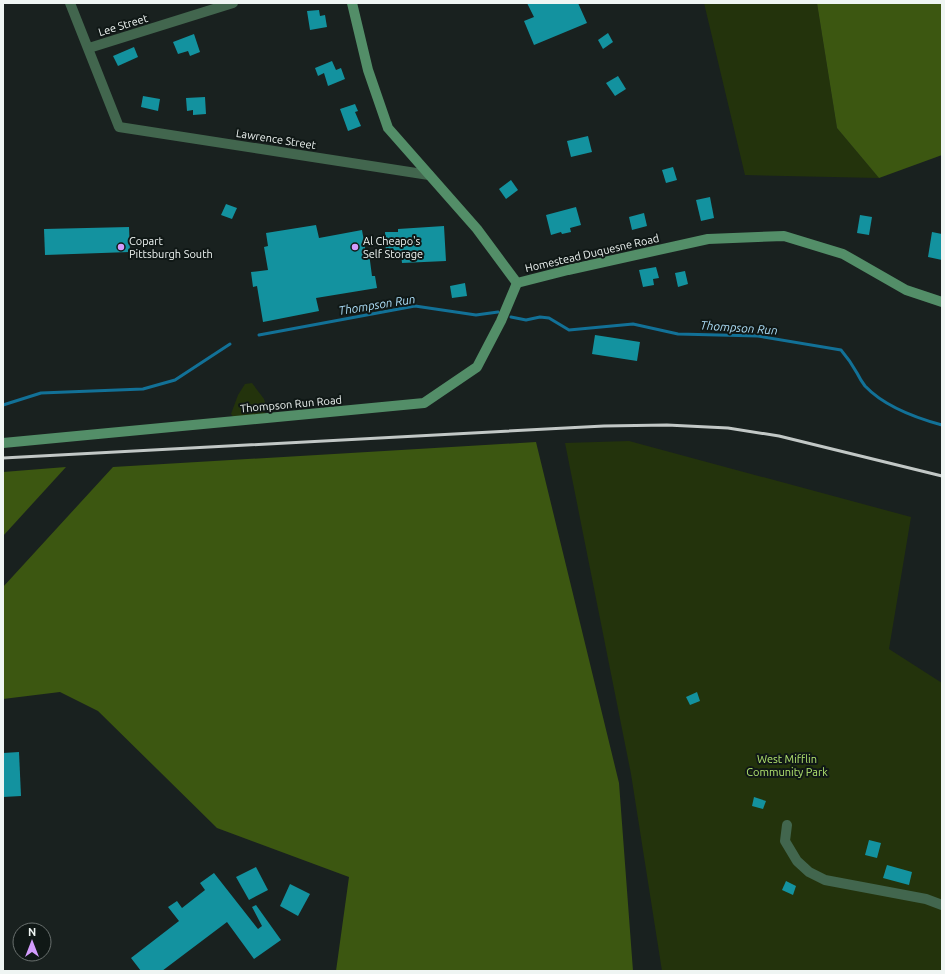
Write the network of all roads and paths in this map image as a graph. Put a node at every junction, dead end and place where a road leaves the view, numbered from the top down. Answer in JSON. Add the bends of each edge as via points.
{"nodes":[{"id":1,"x":70,"y":3,"type":"edge"},
{"id":2,"x":233,"y":3,"type":"edge"},
{"id":3,"x":352,"y":3,"type":"edge"},
{"id":4,"x":356,"y":3,"type":"edge"},
{"id":5,"x":354,"y":15,"type":"junction"},
{"id":6,"x":89,"y":48,"type":"junction"},
{"id":7,"x":429,"y":175,"type":"junction"},
{"id":8,"x":517,"y":283,"type":"junction"},
{"id":9,"x":942,"y":302,"type":"edge"},
{"id":10,"x":3,"y":443,"type":"edge"},
{"id":11,"x":787,"y":825,"type":"dead end"},
{"id":12,"x":942,"y":905,"type":"edge"}],
"edges":[{"from":1,"to":6,"type":"street"},
{"from":2,"to":6,"type":"street","name":"Lee Street"},
{"from":3,"to":5,"type":"street","name":"Homestead Duquesne Road"},
{"from":4,"to":5,"type":"street"},
{"from":5,"to":7,"type":"street","name":"Homestead Duquesne Road","via":[[368,70],[388,128]]},
{"from":6,"to":7,"type":"street","name":"Lawrence Street","via":[[119,127]]},
{"from":7,"to":8,"type":"street","name":"Homestead Duquesne Road","via":[[477,229]]},
{"from":8,"to":9,"type":"street","name":"Homestead Duquesne Road","via":[[708,239],[784,236],[843,254],[906,290]]},
{"from":8,"to":10,"type":"street","name":"Thompson Run Road","via":[[477,367],[424,403]]},
{"from":11,"to":12,"type":"street","via":[[785,841],[797,861],[809,872],[825,880],[926,899]]}]}
